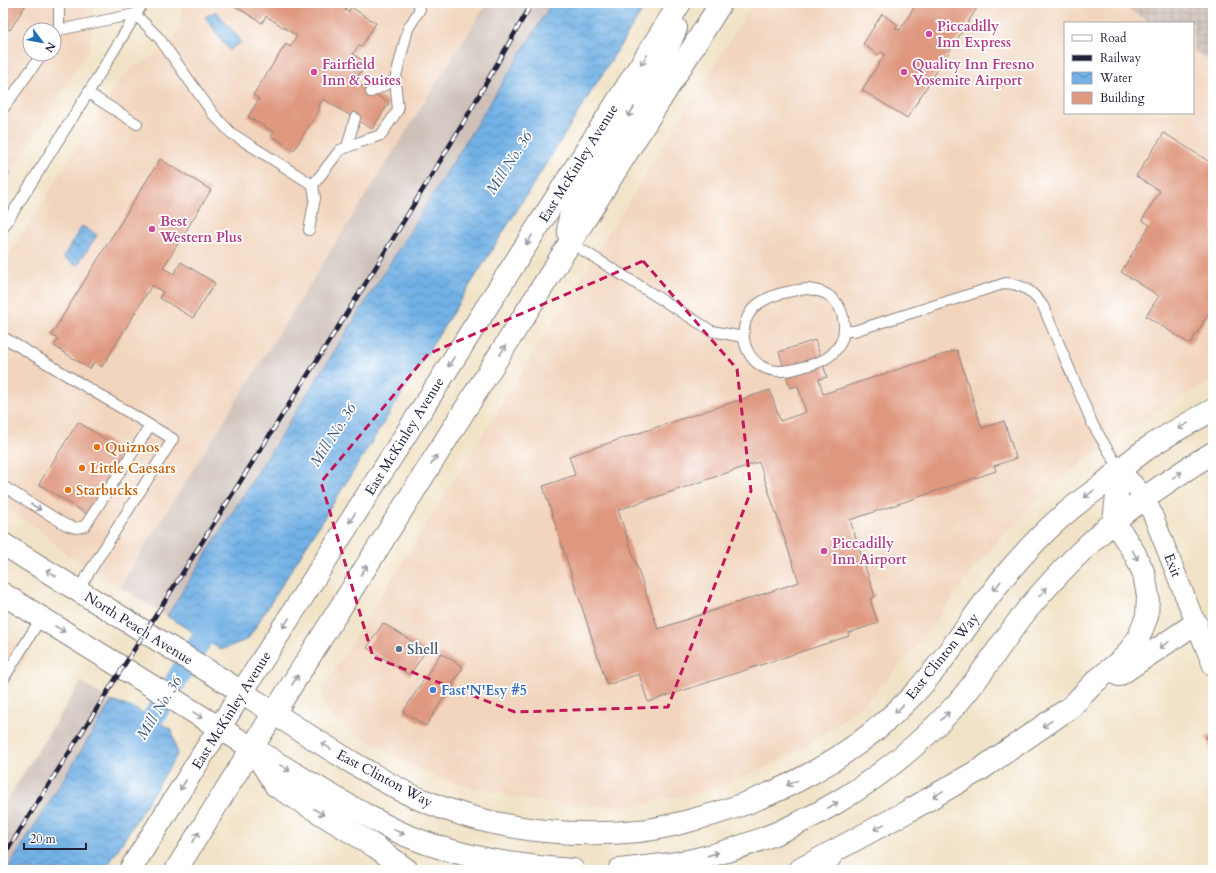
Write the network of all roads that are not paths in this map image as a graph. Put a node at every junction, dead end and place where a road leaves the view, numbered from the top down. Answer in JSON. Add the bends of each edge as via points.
{"nodes":[{"id":1,"x":59,"y":3,"type":"edge"},
{"id":2,"x":143,"y":3,"type":"edge"},
{"id":3,"x":418,"y":3,"type":"edge"},
{"id":4,"x":680,"y":3,"type":"edge"},
{"id":5,"x":686,"y":3,"type":"edge"},
{"id":6,"x":721,"y":3,"type":"edge"},
{"id":7,"x":136,"y":14,"type":"junction"},
{"id":8,"x":57,"y":22,"type":"edge"},
{"id":9,"x":62,"y":32,"type":"edge"},
{"id":10,"x":36,"y":62,"type":"edge"},
{"id":11,"x":395,"y":80,"type":"junction"},
{"id":12,"x":372,"y":92,"type":"dead end"},
{"id":13,"x":88,"y":93,"type":"junction"},
{"id":14,"x":3,"y":109,"type":"edge"},
{"id":15,"x":355,"y":118,"type":"dead end"},
{"id":16,"x":137,"y":124,"type":"dead end"},
{"id":17,"x":347,"y":147,"type":"junction"},
{"id":18,"x":312,"y":185,"type":"junction"},
{"id":19,"x":3,"y":228,"type":"edge"},
{"id":20,"x":309,"y":230,"type":"dead end"},
{"id":21,"x":571,"y":243,"type":"junction"},
{"id":22,"x":844,"y":330,"type":"junction"},
{"id":23,"x":3,"y":337,"type":"edge"},
{"id":24,"x":743,"y":337,"type":"junction"},
{"id":25,"x":1213,"y":410,"type":"edge"},
{"id":26,"x":150,"y":426,"type":"junction"},
{"id":27,"x":1213,"y":453,"type":"edge"},
{"id":28,"x":1120,"y":470,"type":"junction"},
{"id":29,"x":3,"y":486,"type":"edge"},
{"id":30,"x":1146,"y":498,"type":"junction"},
{"id":31,"x":1114,"y":521,"type":"junction"},
{"id":32,"x":3,"y":544,"type":"edge"},
{"id":33,"x":78,"y":590,"type":"junction"},
{"id":34,"x":3,"y":594,"type":"edge"},
{"id":35,"x":42,"y":618,"type":"junction"},
{"id":36,"x":1196,"y":623,"type":"junction"},
{"id":37,"x":1213,"y":667,"type":"edge"},
{"id":38,"x":3,"y":677,"type":"edge"},
{"id":39,"x":242,"y":692,"type":"junction"},
{"id":40,"x":1071,"y":707,"type":"junction"},
{"id":41,"x":274,"y":713,"type":"junction"},
{"id":42,"x":219,"y":728,"type":"junction"},
{"id":43,"x":252,"y":748,"type":"junction"},
{"id":44,"x":848,"y":844,"type":"junction"},
{"id":45,"x":130,"y":870,"type":"edge"},
{"id":46,"x":176,"y":870,"type":"edge"},
{"id":47,"x":407,"y":870,"type":"edge"},
{"id":48,"x":573,"y":870,"type":"edge"},
{"id":49,"x":619,"y":870,"type":"edge"},
{"id":50,"x":799,"y":870,"type":"edge"},
{"id":51,"x":828,"y":870,"type":"edge"}],
"edges":[{"from":1,"to":8,"type":"lane"},
{"from":2,"to":7,"type":"lane"},
{"from":3,"to":11,"type":"lane","via":[[420,9],[408,29]]},
{"from":4,"to":39,"type":"main road","name":"East McKinley Avenue","one_way":true},
{"from":5,"to":21,"type":"main road","one_way":true,"via":[[660,66],[576,202],[569,218],[568,233]]},
{"from":6,"to":21,"type":"main road"},
{"from":7,"to":9,"type":"lane"},
{"from":7,"to":13,"type":"lane"},
{"from":7,"to":18,"type":"lane","via":[[159,38],[214,115],[231,133]]},
{"from":10,"to":14,"type":"lane"},
{"from":11,"to":12,"type":"lane"},
{"from":11,"to":17,"type":"lane","via":[[398,110],[381,135]]},
{"from":13,"to":16,"type":"lane"},
{"from":13,"to":19,"type":"lane"},
{"from":15,"to":17,"type":"lane"},
{"from":17,"to":18,"type":"lane","via":[[340,150]]},
{"from":18,"to":20,"type":"lane","via":[[315,198]]},
{"from":21,"to":24,"type":"lane","via":[[712,330]]},
{"from":41,"to":21,"type":"main road","one_way":true},
{"from":22,"to":24,"type":"lane","via":[[840,344],[825,359],[777,372],[756,362],[748,353]]},
{"from":22,"to":24,"type":"lane","via":[[844,322],[836,303],[828,295],[808,288],[761,302],[752,309],[746,319]]},
{"from":22,"to":28,"type":"lane","via":[[854,331],[1006,283],[1018,284],[1028,289],[1043,306],[1093,424]]},
{"from":23,"to":26,"type":"lane"},
{"from":25,"to":28,"type":"main road","name":"East Clinton Way","one_way":true,"via":[[1146,449]]},
{"from":29,"to":26,"type":"lane","one_way":true,"via":[[66,525],[76,528],[85,526]]},
{"from":26,"to":33,"type":"lane","via":[[173,439]]},
{"from":30,"to":27,"type":"main road","one_way":true},
{"from":28,"to":30,"type":"street","name":"Exit"},
{"from":28,"to":31,"type":"main road"},
{"from":28,"to":41,"type":"main road","name":"East Clinton Way","one_way":true,"via":[[1061,517],[1027,551],[990,595],[931,674],[888,719],[826,765],[760,799],[718,814],[643,830],[604,833],[525,829],[485,821],[419,799],[395,787],[345,759]]},
{"from":30,"to":31,"type":"main road"},
{"from":30,"to":36,"type":"street","name":"Exit"},
{"from":31,"to":40,"type":"main road","one_way":true,"via":[[1135,554],[1144,574],[1148,596],[1147,616],[1139,637],[1126,656],[1095,682]]},
{"from":49,"to":31,"type":"main road","one_way":true,"via":[[697,859],[736,848],[814,816],[856,791],[918,742],[956,705],[1011,630],[1064,567]]},
{"from":33,"to":32,"type":"main road","name":"North Peach Avenue","one_way":true},
{"from":33,"to":39,"type":"main road","name":"North Peach Avenue"},
{"from":34,"to":35,"type":"main road"},
{"from":35,"to":38,"type":"lane"},
{"from":35,"to":42,"type":"main road","one_way":true},
{"from":36,"to":37,"type":"street","name":"Exit"},
{"from":36,"to":40,"type":"main road","one_way":true},
{"from":39,"to":41,"type":"main road","name":"North Peach Avenue"},
{"from":39,"to":42,"type":"main road","name":"East McKinley Avenue"},
{"from":40,"to":44,"type":"main road","one_way":true,"via":[[981,769]]},
{"from":41,"to":43,"type":"main road"},
{"from":42,"to":43,"type":"main road"},
{"from":42,"to":45,"type":"main road","name":"East McKinley Avenue","one_way":true},
{"from":46,"to":43,"type":"main road","one_way":true},
{"from":43,"to":47,"type":"main road","one_way":true,"via":[[276,786],[376,847]]},
{"from":43,"to":48,"type":"main road","one_way":true,"via":[[374,820],[407,836],[451,852],[491,861]]},
{"from":44,"to":50,"type":"main road"},
{"from":44,"to":51,"type":"lane"}]}
